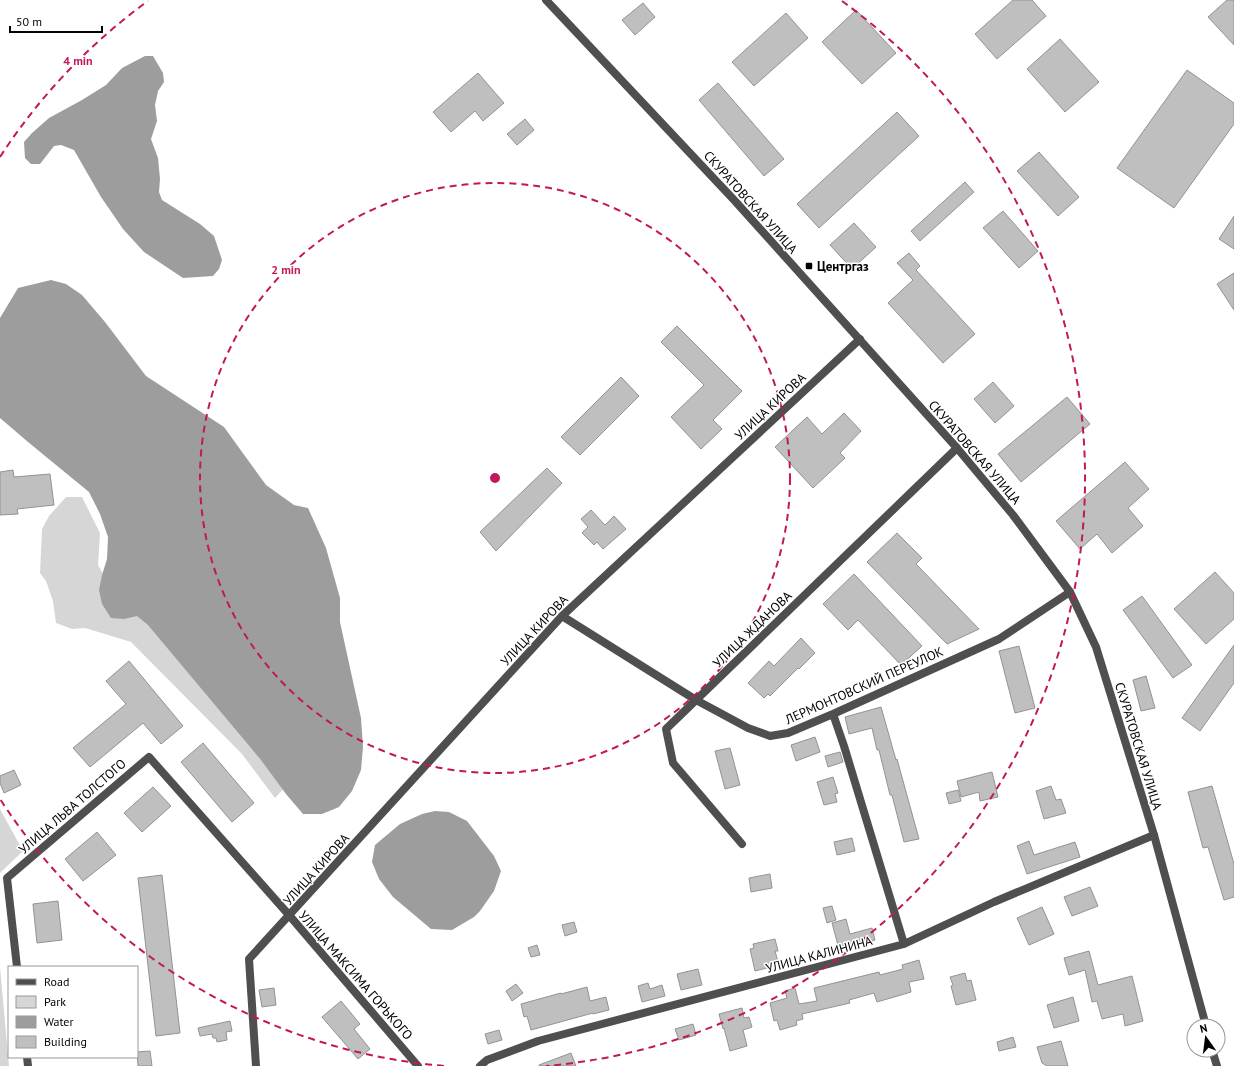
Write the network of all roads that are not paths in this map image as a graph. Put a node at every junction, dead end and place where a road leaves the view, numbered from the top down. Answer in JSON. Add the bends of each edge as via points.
{"nodes":[{"id":1,"x":546,"y":0,"type":"edge"},
{"id":2,"x":860,"y":339,"type":"junction"},
{"id":3,"x":958,"y":448,"type":"junction"},
{"id":4,"x":1070,"y":592,"type":"junction"},
{"id":5,"x":562,"y":616,"type":"junction"},
{"id":6,"x":696,"y":700,"type":"junction"},
{"id":7,"x":833,"y":714,"type":"junction"},
{"id":8,"x":149,"y":757,"type":"joint"},
{"id":9,"x":1154,"y":835,"type":"junction"},
{"id":10,"x":742,"y":844,"type":"dead end"},
{"id":11,"x":289,"y":915,"type":"junction"},
{"id":12,"x":904,"y":944,"type":"junction"},
{"id":13,"x":17,"y":966,"type":"edge"},
{"id":14,"x":1204,"y":1018,"type":"edge"},
{"id":15,"x":256,"y":1066,"type":"edge"},
{"id":16,"x":418,"y":1066,"type":"edge"},
{"id":17,"x":480,"y":1066,"type":"edge"}],
"edges":[{"from":1,"to":2,"type":"street","name":"СКУРАТОВСКАЯ УЛИЦА","via":[[735,200]]},
{"from":2,"to":3,"type":"street","name":"СКУРАТОВСКАЯ УЛИЦА"},
{"from":2,"to":5,"type":"street","name":"УЛИЦА КИРОВА"},
{"from":3,"to":4,"type":"street","name":"СКУРАТОВСКАЯ УЛИЦА","via":[[1013,515]]},
{"from":3,"to":6,"type":"street","name":"УЛИЦА ЖДАНОВА"},
{"from":4,"to":7,"type":"street","name":"ЛЕРМОНТОВСКИЙ ПЕРЕУЛОК","via":[[998,638]]},
{"from":4,"to":9,"type":"street","name":"СКУРАТОВСКАЯ УЛИЦА","via":[[1096,647]]},
{"from":5,"to":6,"type":"street","name":"ЛЕРМОНТОВСКИЙ ПЕРЕУЛОК"},
{"from":5,"to":11,"type":"street","name":"УЛИЦА КИРОВА"},
{"from":6,"to":7,"type":"street","name":"ЛЕРМОНТОВСКИЙ ПЕРЕУЛОК","via":[[748,728],[770,736],[788,733]]},
{"from":6,"to":10,"type":"street","name":"УЛИЦА ЖДАНОВА","via":[[666,729],[673,763]]},
{"from":7,"to":12,"type":"street"},
{"from":8,"to":11,"type":"street","name":"УЛИЦА МАКСИМА ГОРЬКОГО"},
{"from":8,"to":13,"type":"street","name":"УЛИЦА ЛЬВА ТОЛСТОГО","via":[[7,878]]},
{"from":9,"to":12,"type":"street","name":"УЛИЦА КАЛИНИНА","via":[[994,902]]},
{"from":9,"to":14,"type":"street","name":"СКУРАТОВСКАЯ УЛИЦА"},
{"from":11,"to":15,"type":"street","name":"УЛИЦА КИРОВА","via":[[249,959]]},
{"from":11,"to":16,"type":"street","name":"УЛИЦА МАКСИМА ГОРЬКОГО"},
{"from":12,"to":17,"type":"street","name":"УЛИЦА КАЛИНИНА","via":[[538,1040],[487,1060]]}]}
